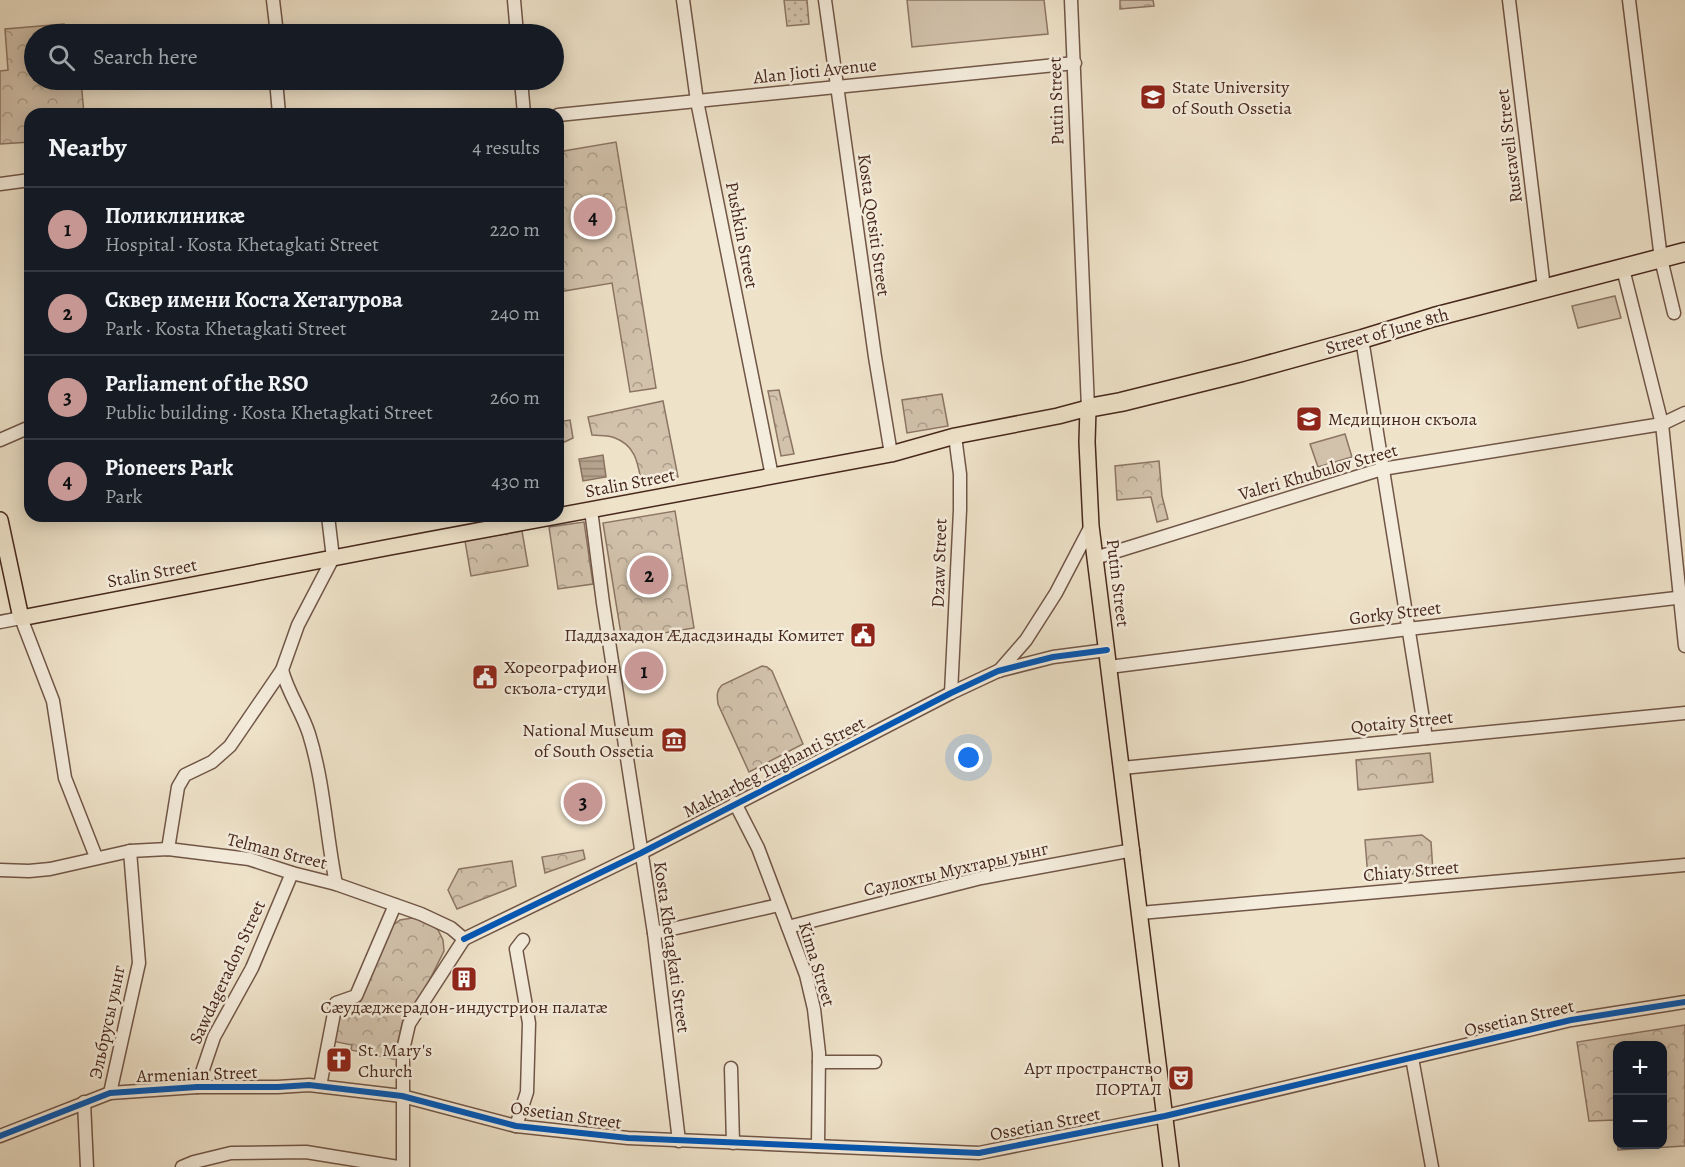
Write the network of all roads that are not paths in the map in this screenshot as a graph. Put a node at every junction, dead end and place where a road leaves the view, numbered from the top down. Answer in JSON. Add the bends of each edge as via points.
{"nodes":[{"id":1,"x":273,"y":0,"type":"edge"},
{"id":2,"x":514,"y":0,"type":"edge"},
{"id":3,"x":683,"y":0,"type":"edge"},
{"id":4,"x":825,"y":0,"type":"edge"},
{"id":5,"x":1071,"y":0,"type":"edge"},
{"id":6,"x":1509,"y":0,"type":"edge"},
{"id":7,"x":1629,"y":0,"type":"edge"},
{"id":8,"x":276,"y":24,"type":"edge"},
{"id":9,"x":516,"y":24,"type":"edge"},
{"id":10,"x":1075,"y":63,"type":"junction"},
{"id":11,"x":836,"y":87,"type":"junction"},
{"id":12,"x":277,"y":90,"type":"edge"},
{"id":13,"x":522,"y":90,"type":"edge"},
{"id":14,"x":696,"y":101,"type":"junction"},
{"id":15,"x":278,"y":108,"type":"edge"},
{"id":16,"x":523,"y":108,"type":"edge"},
{"id":17,"x":564,"y":114,"type":"edge"},
{"id":18,"x":24,"y":181,"type":"edge"},
{"id":19,"x":0,"y":184,"type":"edge"},
{"id":20,"x":1685,"y":252,"type":"edge"},
{"id":21,"x":1661,"y":259,"type":"junction"},
{"id":22,"x":1623,"y":269,"type":"junction"},
{"id":23,"x":1544,"y":288,"type":"junction"},
{"id":24,"x":1674,"y":313,"type":"dead end"},
{"id":25,"x":1362,"y":339,"type":"junction"},
{"id":26,"x":1088,"y":408,"type":"junction"},
{"id":27,"x":1685,"y":413,"type":"edge"},
{"id":28,"x":1662,"y":424,"type":"junction"},
{"id":29,"x":24,"y":430,"type":"edge"},
{"id":30,"x":955,"y":436,"type":"junction"},
{"id":31,"x":0,"y":440,"type":"edge"},
{"id":32,"x":891,"y":454,"type":"junction"},
{"id":33,"x":1382,"y":469,"type":"junction"},
{"id":34,"x":772,"y":476,"type":"junction"},
{"id":35,"x":591,"y":510,"type":"junction"},
{"id":36,"x":564,"y":515,"type":"edge"},
{"id":37,"x":0,"y":520,"type":"edge"},
{"id":38,"x":329,"y":522,"type":"edge"},
{"id":39,"x":526,"y":522,"type":"edge"},
{"id":40,"x":1091,"y":526,"type":"junction"},
{"id":41,"x":333,"y":558,"type":"junction"},
{"id":42,"x":1095,"y":558,"type":"junction"},
{"id":43,"x":1683,"y":597,"type":"edge"},
{"id":44,"x":21,"y":618,"type":"junction"},
{"id":45,"x":0,"y":622,"type":"edge"},
{"id":46,"x":1408,"y":629,"type":"junction"},
{"id":47,"x":1685,"y":646,"type":"edge"},
{"id":48,"x":1107,"y":650,"type":"junction"},
{"id":49,"x":1109,"y":667,"type":"junction"},
{"id":50,"x":282,"y":670,"type":"junction"},
{"id":51,"x":998,"y":672,"type":"junction"},
{"id":52,"x":951,"y":693,"type":"junction"},
{"id":53,"x":1685,"y":713,"type":"edge"},
{"id":54,"x":1426,"y":738,"type":"junction"},
{"id":55,"x":1122,"y":768,"type":"junction"},
{"id":56,"x":735,"y":803,"type":"junction"},
{"id":57,"x":168,"y":849,"type":"junction"},
{"id":58,"x":1133,"y":850,"type":"junction"},
{"id":59,"x":130,"y":851,"type":"junction"},
{"id":60,"x":641,"y":853,"type":"junction"},
{"id":61,"x":96,"y":857,"type":"junction"},
{"id":62,"x":1685,"y":865,"type":"edge"},
{"id":63,"x":0,"y":870,"type":"edge"},
{"id":64,"x":292,"y":873,"type":"junction"},
{"id":65,"x":336,"y":884,"type":"junction"},
{"id":66,"x":395,"y":905,"type":"junction"},
{"id":67,"x":779,"y":905,"type":"junction"},
{"id":68,"x":1140,"y":913,"type":"junction"},
{"id":69,"x":788,"y":927,"type":"junction"},
{"id":70,"x":654,"y":933,"type":"junction"},
{"id":71,"x":464,"y":939,"type":"junction"},
{"id":72,"x":523,"y":940,"type":"dead end"},
{"id":73,"x":1685,"y":1002,"type":"edge"},
{"id":74,"x":1412,"y":1058,"type":"junction"},
{"id":75,"x":819,"y":1062,"type":"junction"},
{"id":76,"x":875,"y":1062,"type":"dead end"},
{"id":77,"x":732,"y":1068,"type":"dead end"},
{"id":78,"x":320,"y":1086,"type":"junction"},
{"id":79,"x":197,"y":1087,"type":"junction"},
{"id":80,"x":110,"y":1093,"type":"junction"},
{"id":81,"x":402,"y":1096,"type":"junction"},
{"id":82,"x":84,"y":1102,"type":"junction"},
{"id":83,"x":1165,"y":1116,"type":"junction"},
{"id":84,"x":516,"y":1126,"type":"junction"},
{"id":85,"x":0,"y":1136,"type":"edge"},
{"id":86,"x":679,"y":1141,"type":"junction"},
{"id":87,"x":733,"y":1143,"type":"junction"},
{"id":88,"x":818,"y":1146,"type":"junction"},
{"id":89,"x":87,"y":1167,"type":"edge"},
{"id":90,"x":182,"y":1167,"type":"edge"},
{"id":91,"x":398,"y":1167,"type":"edge"},
{"id":92,"x":403,"y":1167,"type":"edge"},
{"id":93,"x":1171,"y":1167,"type":"edge"},
{"id":94,"x":1432,"y":1167,"type":"edge"}],
"edges":[{"from":1,"to":8,"type":"street"},
{"from":2,"to":9,"type":"street"},
{"from":3,"to":14,"type":"street","name":"Pushkin Street"},
{"from":4,"to":11,"type":"street","name":"Kosta Qotsiti Street"},
{"from":5,"to":10,"type":"street","name":"Putin Street"},
{"from":6,"to":23,"type":"street","name":"Rustaveli Street"},
{"from":7,"to":21,"type":"street"},
{"from":10,"to":11,"type":"street","name":"Alan Jioti Avenue"},
{"from":10,"to":26,"type":"street","name":"Putin Street"},
{"from":11,"to":14,"type":"street","name":"Alan Jioti Avenue"},
{"from":11,"to":32,"type":"street","name":"Kosta Qotsiti Street"},
{"from":12,"to":15,"type":"street"},
{"from":13,"to":16,"type":"street"},
{"from":14,"to":17,"type":"street","name":"Alan Jioti Avenue"},
{"from":14,"to":34,"type":"street","name":"Pushkin Street"},
{"from":18,"to":19,"type":"street"},
{"from":20,"to":21,"type":"highway","name":"Street of June 8th"},
{"from":21,"to":22,"type":"highway","name":"Street of June 8th"},
{"from":21,"to":24,"type":"street"},
{"from":22,"to":23,"type":"highway","name":"Street of June 8th"},
{"from":22,"to":28,"type":"street"},
{"from":23,"to":25,"type":"highway","name":"Street of June 8th"},
{"from":25,"to":26,"type":"highway","name":"Street of June 8th"},
{"from":25,"to":33,"type":"street"},
{"from":26,"to":30,"type":"main road","name":"Stalin Street"},
{"from":26,"to":40,"type":"main road","name":"Putin Street"},
{"from":27,"to":28,"type":"street","name":"Valeri Khubulov Street"},
{"from":28,"to":33,"type":"street","name":"Valeri Khubulov Street"},
{"from":28,"to":43,"type":"street"},
{"from":29,"to":31,"type":"street"},
{"from":30,"to":32,"type":"main road","name":"Stalin Street"},
{"from":30,"to":52,"type":"street","name":"Dzaw Street","via":[[960,510]]},
{"from":32,"to":34,"type":"main road","name":"Stalin Street"},
{"from":33,"to":42,"type":"street","name":"Valeri Khubulov Street"},
{"from":33,"to":46,"type":"street"},
{"from":34,"to":35,"type":"main road","name":"Stalin Street"},
{"from":35,"to":36,"type":"main road","name":"Stalin Street"},
{"from":35,"to":60,"type":"street","name":"Kosta Khetagkati Street"},
{"from":37,"to":44,"type":"main road"},
{"from":38,"to":41,"type":"street"},
{"from":39,"to":41,"type":"main road","name":"Stalin Street"},
{"from":40,"to":42,"type":"main road","name":"Putin Street"},
{"from":40,"to":51,"type":"street","name":"Makharbeg Tughanti Street","via":[[1056,593],[1026,640]]},
{"from":41,"to":44,"type":"main road","name":"Stalin Street"},
{"from":41,"to":50,"type":"street","via":[[298,625]]},
{"from":42,"to":48,"type":"main road","name":"Putin Street"},
{"from":43,"to":46,"type":"street","name":"Gorky Street"},
{"from":43,"to":47,"type":"street"},
{"from":44,"to":45,"type":"street","name":"Stalin Street"},
{"from":44,"to":61,"type":"street","via":[[53,701],[65,778]]},
{"from":46,"to":49,"type":"street","name":"Gorky Street"},
{"from":46,"to":54,"type":"street"},
{"from":48,"to":49,"type":"main road","name":"Putin Street"},
{"from":48,"to":51,"type":"street","name":"Makharbeg Tughanti Street","via":[[1053,657]]},
{"from":49,"to":55,"type":"main road","name":"Putin Street"},
{"from":50,"to":57,"type":"street","via":[[230,746],[212,762],[185,775],[178,787]]},
{"from":50,"to":65,"type":"street","via":[[308,732]]},
{"from":51,"to":52,"type":"street","name":"Makharbeg Tughanti Street"},
{"from":52,"to":56,"type":"street","name":"Makharbeg Tughanti Street"},
{"from":53,"to":54,"type":"street","name":"Qotaity Street"},
{"from":54,"to":55,"type":"street","name":"Qotaity Street"},
{"from":55,"to":58,"type":"main road","name":"Putin Street"},
{"from":56,"to":60,"type":"street","name":"Makharbeg Tughanti Street"},
{"from":56,"to":67,"type":"street","name":"Kima Street","via":[[758,848]]},
{"from":57,"to":59,"type":"street","name":"Telman Street"},
{"from":57,"to":64,"type":"street","name":"Telman Street","via":[[249,859]]},
{"from":58,"to":68,"type":"main road","name":"Putin Street"},
{"from":58,"to":69,"type":"street","name":"Саулохты Мухтары уынг","via":[[981,878]]},
{"from":59,"to":61,"type":"street","name":"Telman Street"},
{"from":59,"to":80,"type":"street","name":"Эльбрусы уынг","via":[[139,963]]},
{"from":60,"to":70,"type":"street","name":"Kosta Khetagkati Street"},
{"from":60,"to":71,"type":"street","name":"Makharbeg Tughanti Street"},
{"from":61,"to":63,"type":"street","name":"Telman Street","via":[[50,869]]},
{"from":62,"to":68,"type":"street","name":"Chiaty Street"},
{"from":64,"to":65,"type":"street","name":"Telman Street"},
{"from":64,"to":79,"type":"street","name":"Sawdageradon Street","via":[[252,968],[214,1037]]},
{"from":65,"to":66,"type":"street","name":"Telman Street"},
{"from":66,"to":71,"type":"street","name":"Telman Street","via":[[431,918]]},
{"from":66,"to":78,"type":"street","via":[[356,996],[336,1003]]},
{"from":67,"to":69,"type":"street","name":"Kima Street"},
{"from":67,"to":70,"type":"street"},
{"from":68,"to":83,"type":"main road","name":"Putin Street"},
{"from":69,"to":75,"type":"street","name":"Kima Street","via":[[814,1009]]},
{"from":70,"to":86,"type":"street","name":"Kosta Khetagkati Street"},
{"from":71,"to":81,"type":"street","via":[[409,1024],[403,1050]]},
{"from":72,"to":84,"type":"street","via":[[516,949],[529,1023],[527,1092]]},
{"from":73,"to":74,"type":"street","name":"Ossetian Street","via":[[1571,1020]]},
{"from":74,"to":83,"type":"street","name":"Ossetian Street"},
{"from":74,"to":94,"type":"street"},
{"from":75,"to":76,"type":"street"},
{"from":75,"to":88,"type":"street","name":"Kima Street"},
{"from":77,"to":87,"type":"street"},
{"from":78,"to":79,"type":"street","name":"Armenian Street"},
{"from":78,"to":81,"type":"street","name":"Armenian Street"},
{"from":79,"to":80,"type":"street","name":"Armenian Street"},
{"from":80,"to":82,"type":"street","name":"Armenian Street"},
{"from":81,"to":84,"type":"street","name":"Ossetian Street"},
{"from":81,"to":92,"type":"street"},
{"from":82,"to":85,"type":"street","name":"Armenian Street"},
{"from":82,"to":89,"type":"street"},
{"from":83,"to":88,"type":"street","name":"Ossetian Street","via":[[979,1153]]},
{"from":83,"to":93,"type":"main road","name":"Putin Street"},
{"from":84,"to":86,"type":"street","name":"Ossetian Street"},
{"from":86,"to":87,"type":"street","name":"Ossetian Street"},
{"from":87,"to":88,"type":"street","name":"Ossetian Street"},
{"from":90,"to":91,"type":"street","via":[[231,1153],[306,1152]]}]}
